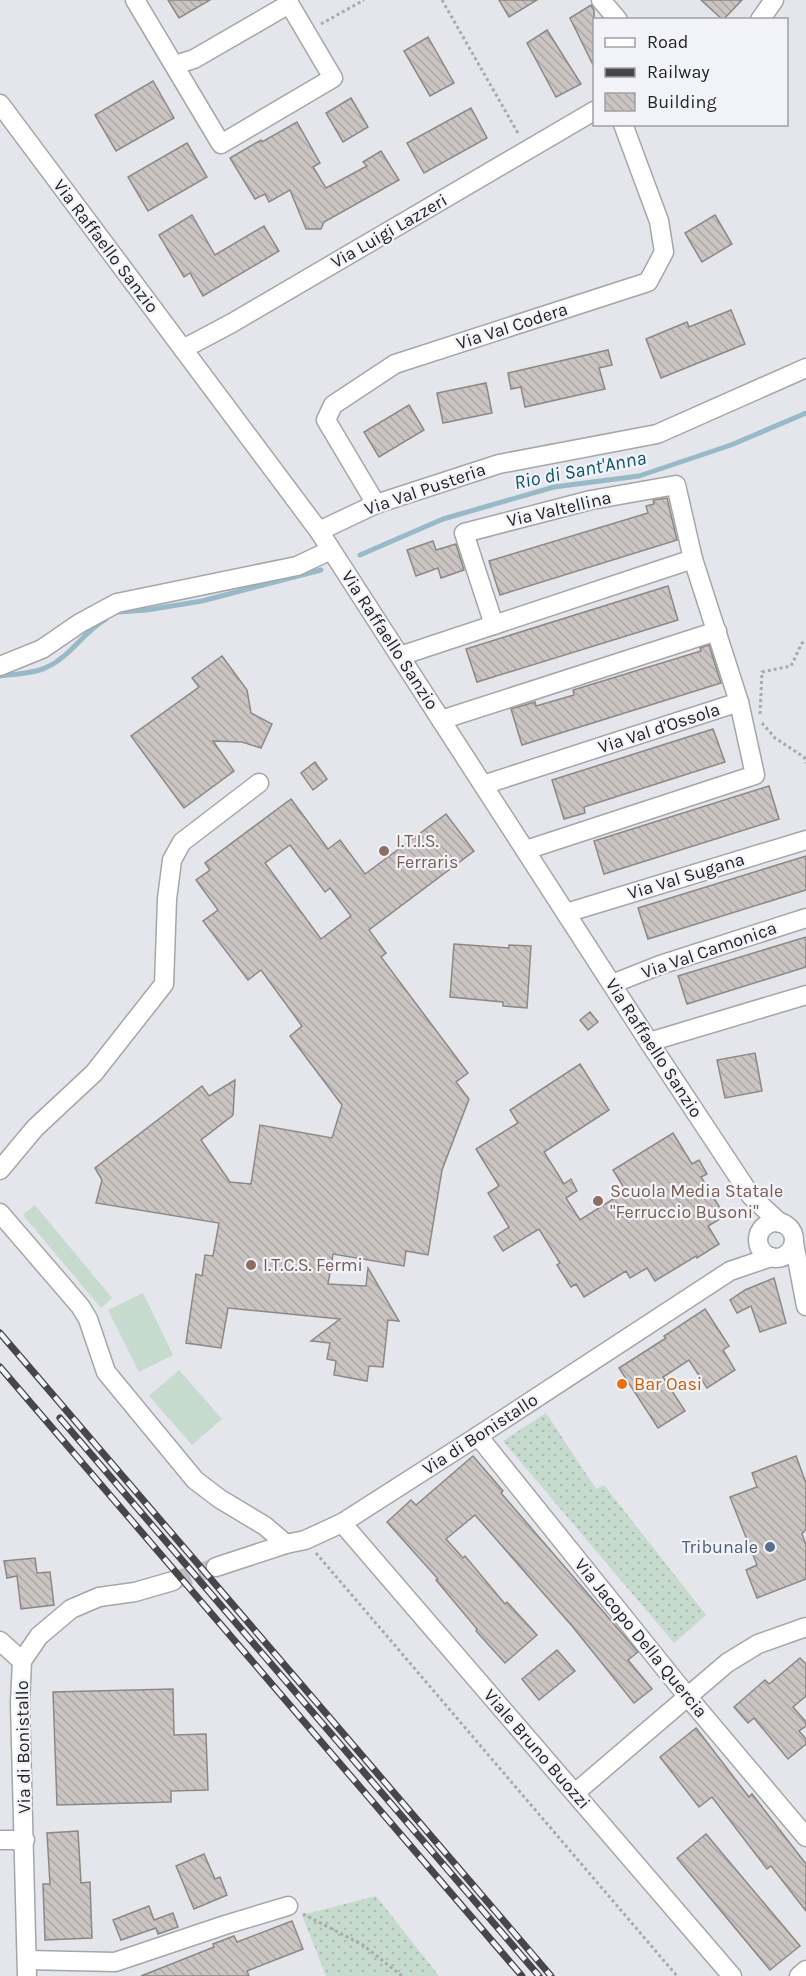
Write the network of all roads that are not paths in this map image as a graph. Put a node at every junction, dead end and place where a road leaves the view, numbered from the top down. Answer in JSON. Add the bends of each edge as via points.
{"nodes":[{"id":1,"x":135,"y":0,"type":"edge"},
{"id":2,"x":601,"y":0,"type":"edge"},
{"id":3,"x":774,"y":0,"type":"edge"},
{"id":4,"x":288,"y":2,"type":"edge"},
{"id":5,"x":616,"y":18,"type":"edge"},
{"id":6,"x":761,"y":18,"type":"edge"},
{"id":7,"x":175,"y":65,"type":"junction"},
{"id":8,"x":0,"y":104,"type":"edge"},
{"id":9,"x":593,"y":112,"type":"edge"},
{"id":10,"x":624,"y":126,"type":"edge"},
{"id":11,"x":183,"y":350,"type":"junction"},
{"id":12,"x":806,"y":369,"type":"edge"},
{"id":13,"x":376,"y":504,"type":"junction"},
{"id":14,"x":319,"y":531,"type":"junction"},
{"id":15,"x":332,"y":550,"type":"junction"},
{"id":16,"x":693,"y":559,"type":"junction"},
{"id":17,"x":494,"y":626,"type":"junction"},
{"id":18,"x":717,"y":631,"type":"junction"},
{"id":19,"x":400,"y":656,"type":"junction"},
{"id":20,"x":0,"y":666,"type":"edge"},
{"id":21,"x":739,"y":702,"type":"junction"},
{"id":22,"x":441,"y":720,"type":"junction"},
{"id":23,"x":259,"y":783,"type":"dead end"},
{"id":24,"x":483,"y":785,"type":"junction"},
{"id":25,"x":806,"y":840,"type":"edge"},
{"id":26,"x":525,"y":850,"type":"junction"},
{"id":27,"x":566,"y":913,"type":"junction"},
{"id":28,"x":806,"y":918,"type":"edge"},
{"id":29,"x":612,"y":984,"type":"junction"},
{"id":30,"x":806,"y":995,"type":"edge"},
{"id":31,"x":649,"y":1042,"type":"junction"},
{"id":32,"x":0,"y":1170,"type":"edge"},
{"id":33,"x":751,"y":1196,"type":"junction"},
{"id":34,"x":0,"y":1213,"type":"edge"},
{"id":35,"x":780,"y":1222,"type":"junction"},
{"id":36,"x":760,"y":1233,"type":"junction"},
{"id":37,"x":794,"y":1243,"type":"junction"},
{"id":38,"x":775,"y":1257,"type":"junction"},
{"id":39,"x":730,"y":1271,"type":"junction"},
{"id":40,"x":804,"y":1301,"type":"edge"},
{"id":41,"x":478,"y":1436,"type":"junction"},
{"id":42,"x":342,"y":1523,"type":"junction"},
{"id":43,"x":286,"y":1544,"type":"junction"},
{"id":44,"x":216,"y":1567,"type":"tunnel mouth"},
{"id":45,"x":173,"y":1581,"type":"tunnel mouth"},
{"id":46,"x":806,"y":1627,"type":"edge"},
{"id":47,"x":0,"y":1641,"type":"edge"},
{"id":48,"x":22,"y":1661,"type":"junction"},
{"id":49,"x":687,"y":1696,"type":"junction"},
{"id":50,"x":575,"y":1793,"type":"junction"},
{"id":51,"x":806,"y":1837,"type":"edge"},
{"id":52,"x":0,"y":1840,"type":"edge"},
{"id":53,"x":25,"y":1840,"type":"junction"},
{"id":54,"x":288,"y":1906,"type":"road end"},
{"id":55,"x":27,"y":1968,"type":"edge"},
{"id":56,"x":806,"y":1970,"type":"edge"},
{"id":57,"x":732,"y":1976,"type":"edge"},
{"id":58,"x":799,"y":1976,"type":"edge"}],
"edges":[{"from":1,"to":7,"type":"street"},
{"from":2,"to":5,"type":"street"},
{"from":3,"to":6,"type":"street"},
{"from":4,"to":7,"type":"street","via":[[194,59]]},
{"from":4,"to":7,"type":"street","via":[[333,78],[221,144]]},
{"from":8,"to":11,"type":"street","name":"Via Raffaello Sanzio"},
{"from":9,"to":11,"type":"street","name":"Via Luigi Lazzeri"},
{"from":10,"to":13,"type":"street","name":"Via Val Codera","via":[[659,221],[664,252],[648,282],[394,364],[333,405],[326,420]]},
{"from":11,"to":14,"type":"street","name":"Via Raffaello Sanzio"},
{"from":12,"to":13,"type":"street","name":"Via Val Pusteria","via":[[657,434],[499,464]]},
{"from":13,"to":14,"type":"street","name":"Via Val Pusteria"},
{"from":14,"to":15,"type":"street","name":"Via Raffaello Sanzio"},
{"from":15,"to":19,"type":"street","name":"Via Raffaello Sanzio"},
{"from":15,"to":20,"type":"street","via":[[297,566],[117,603],[42,649]]},
{"from":16,"to":17,"type":"street"},
{"from":16,"to":17,"type":"street","name":"Via Valtellina","via":[[676,485],[591,500],[464,533]]},
{"from":16,"to":18,"type":"street","name":"Via Valtellina"},
{"from":17,"to":19,"type":"street"},
{"from":18,"to":21,"type":"street","name":"Via Valtellina"},
{"from":18,"to":22,"type":"street"},
{"from":19,"to":22,"type":"street","name":"Via Raffaello Sanzio"},
{"from":21,"to":24,"type":"street","name":"Via Val d'Ossola"},
{"from":21,"to":26,"type":"street","name":"Via Val d'Ossola","via":[[755,775]]},
{"from":22,"to":24,"type":"street","name":"Via Raffaello Sanzio"},
{"from":23,"to":32,"type":"street","via":[[182,842],[172,860],[164,984],[94,1073],[35,1128]]},
{"from":24,"to":26,"type":"street","name":"Via Raffaello Sanzio"},
{"from":25,"to":27,"type":"street","name":"Via Val Sugana"},
{"from":26,"to":27,"type":"street","name":"Via Raffaello Sanzio"},
{"from":27,"to":29,"type":"street","name":"Via Raffaello Sanzio"},
{"from":28,"to":29,"type":"street","name":"Via Val Camonica"},
{"from":29,"to":31,"type":"street","name":"Via Raffaello Sanzio"},
{"from":30,"to":31,"type":"street"},
{"from":31,"to":33,"type":"street","name":"Via Raffaello Sanzio"},
{"from":33,"to":35,"type":"street","name":"Via Raffaello Sanzio"},
{"from":33,"to":36,"type":"street","name":"Via Raffaello Sanzio"},
{"from":34,"to":43,"type":"street","via":[[80,1306],[106,1372],[195,1480]]},
{"from":35,"to":36,"type":"street","via":[[769,1224]]},
{"from":35,"to":37,"type":"street","name":"Via Raffaello Sanzio","via":[[793,1233]]},
{"from":36,"to":38,"type":"street","name":"Via Raffaello Sanzio","via":[[760,1246]]},
{"from":36,"to":39,"type":"street","name":"Via di Bonistallo"},
{"from":37,"to":38,"type":"street","via":[[789,1252]]},
{"from":37,"to":40,"type":"street","name":"Via Raffaello Sanzio"},
{"from":38,"to":39,"type":"street","name":"Via di Bonistallo"},
{"from":38,"to":40,"type":"street","name":"Via Raffaello Sanzio"},
{"from":39,"to":41,"type":"street","name":"Via di Bonistallo"},
{"from":41,"to":42,"type":"street","name":"Via di Bonistallo"},
{"from":41,"to":49,"type":"street","name":"Via Jacopo Della Quercia"},
{"from":42,"to":43,"type":"street","name":"Via di Bonistallo"},
{"from":42,"to":50,"type":"street","name":"Viale Bruno Buozzi"},
{"from":43,"to":44,"type":"street","name":"Via di Bonistallo"},
{"from":45,"to":48,"type":"street","name":"Via di Bonistallo","via":[[99,1597],[71,1609],[39,1636]]},
{"from":46,"to":49,"type":"street","via":[[742,1653]]},
{"from":47,"to":48,"type":"street"},
{"from":48,"to":53,"type":"street","name":"Via di Bonistallo"},
{"from":49,"to":50,"type":"street"},
{"from":49,"to":51,"type":"street","name":"Via Jacopo Della Quercia"},
{"from":50,"to":57,"type":"street","name":"Viale Bruno Buozzi"},
{"from":52,"to":53,"type":"street"},
{"from":53,"to":55,"type":"street","name":"Via di Bonistallo"},
{"from":54,"to":55,"type":"street","via":[[115,1962]]},
{"from":56,"to":58,"type":"street"}]}
